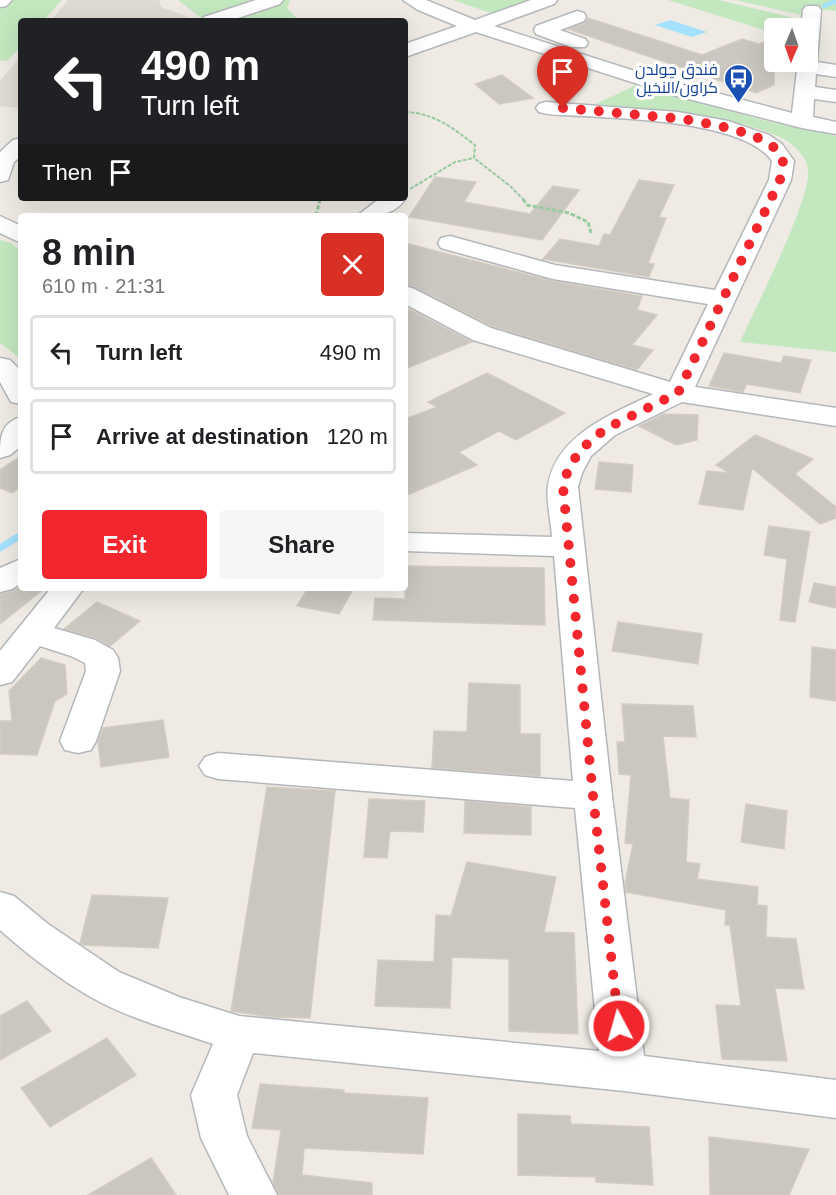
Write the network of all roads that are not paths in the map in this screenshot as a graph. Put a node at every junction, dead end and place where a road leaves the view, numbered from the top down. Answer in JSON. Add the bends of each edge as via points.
{"nodes":[{"id":1,"x":274,"y":0,"type":"edge"},
{"id":2,"x":412,"y":0,"type":"edge"},
{"id":3,"x":548,"y":0,"type":"edge"},
{"id":4,"x":812,"y":10,"type":"dead end"},
{"id":5,"x":577,"y":17,"type":"dead end"},
{"id":6,"x":220,"y":18,"type":"edge"},
{"id":7,"x":811,"y":18,"type":"edge"},
{"id":8,"x":476,"y":25,"type":"junction"},
{"id":9,"x":408,"y":50,"type":"edge"},
{"id":10,"x":568,"y":57,"type":"junction"},
{"id":11,"x":600,"y":68,"type":"junction"},
{"id":12,"x":818,"y":69,"type":"edge"},
{"id":13,"x":836,"y":71,"type":"edge"},
{"id":14,"x":806,"y":72,"type":"edge"},
{"id":15,"x":804,"y":92,"type":"junction"},
{"id":16,"x":836,"y":96,"type":"edge"},
{"id":17,"x":771,"y":99,"type":"dead end"},
{"id":18,"x":546,"y":108,"type":"dead end"},
{"id":19,"x":802,"y":122,"type":"junction"},
{"id":20,"x":836,"y":128,"type":"edge"},
{"id":21,"x":18,"y":148,"type":"edge"},
{"id":22,"x":0,"y":175,"type":"edge"},
{"id":23,"x":391,"y":201,"type":"edge"},
{"id":24,"x":373,"y":213,"type":"edge"},
{"id":25,"x":0,"y":223,"type":"edge"},
{"id":26,"x":18,"y":234,"type":"edge"},
{"id":27,"x":450,"y":243,"type":"dead end"},
{"id":28,"x":408,"y":296,"type":"edge"},
{"id":29,"x":723,"y":299,"type":"junction"},
{"id":30,"x":0,"y":366,"type":"edge"},
{"id":31,"x":18,"y":388,"type":"edge"},
{"id":32,"x":678,"y":393,"type":"junction"},
{"id":33,"x":836,"y":403,"type":"edge"},
{"id":34,"x":806,"y":414,"type":"junction"},
{"id":35,"x":836,"y":417,"type":"edge"},
{"id":36,"x":18,"y":430,"type":"edge"},
{"id":37,"x":836,"y":434,"type":"edge"},
{"id":38,"x":0,"y":449,"type":"edge"},
{"id":39,"x":408,"y":542,"type":"edge"},
{"id":40,"x":569,"y":547,"type":"junction"},
{"id":41,"x":18,"y":571,"type":"edge"},
{"id":42,"x":0,"y":582,"type":"edge"},
{"id":43,"x":66,"y":591,"type":"edge"},
{"id":44,"x":34,"y":633,"type":"junction"},
{"id":45,"x":0,"y":674,"type":"edge"},
{"id":46,"x":78,"y":741,"type":"dead end"},
{"id":47,"x":218,"y":766,"type":"dead end"},
{"id":48,"x":593,"y":796,"type":"junction"},
{"id":49,"x":0,"y":907,"type":"edge"},
{"id":50,"x":239,"y":1034,"type":"junction"},
{"id":51,"x":624,"y":1072,"type":"junction"},
{"id":52,"x":836,"y":1099,"type":"edge"},
{"id":53,"x":253,"y":1195,"type":"edge"}],
"edges":[{"from":1,"to":6,"type":"street"},
{"from":2,"to":8,"type":"street"},
{"from":3,"to":8,"type":"street"},
{"from":4,"to":7,"type":"street"},
{"from":5,"to":10,"type":"street","via":[[543,30],[591,47]]},
{"from":8,"to":9,"type":"street"},
{"from":8,"to":10,"type":"street"},
{"from":10,"to":11,"type":"street"},
{"from":11,"to":17,"type":"street","via":[[626,58],[740,96]]},
{"from":11,"to":19,"type":"street"},
{"from":12,"to":13,"type":"street"},
{"from":14,"to":15,"type":"street"},
{"from":15,"to":16,"type":"street"},
{"from":15,"to":19,"type":"street"},
{"from":18,"to":29,"type":"street","via":[[683,119],[753,135],[775,148],[783,161],[780,180]]},
{"from":19,"to":20,"type":"street"},
{"from":21,"to":22,"type":"street","via":[[4,160]]},
{"from":23,"to":24,"type":"street"},
{"from":25,"to":26,"type":"street"},
{"from":27,"to":29,"type":"street","via":[[553,273]]},
{"from":28,"to":32,"type":"street","via":[[482,334]]},
{"from":29,"to":32,"type":"street"},
{"from":30,"to":31,"type":"street"},
{"from":32,"to":34,"type":"street"},
{"from":32,"to":40,"type":"street","via":[[605,429],[579,451],[563,487]]},
{"from":33,"to":34,"type":"street"},
{"from":34,"to":35,"type":"street"},
{"from":34,"to":37,"type":"street"},
{"from":36,"to":38,"type":"street"},
{"from":39,"to":40,"type":"street"},
{"from":40,"to":48,"type":"street"},
{"from":41,"to":42,"type":"street"},
{"from":43,"to":44,"type":"street"},
{"from":44,"to":45,"type":"street"},
{"from":44,"to":46,"type":"street","via":[[83,648],[101,658],[103,671]]},
{"from":47,"to":48,"type":"street"},
{"from":48,"to":51,"type":"street"},
{"from":49,"to":50,"type":"street","via":[[104,984],[167,1011]]},
{"from":50,"to":51,"type":"street"},
{"from":50,"to":53,"type":"street","via":[[214,1095],[224,1138]]},
{"from":51,"to":52,"type":"street"}]}
